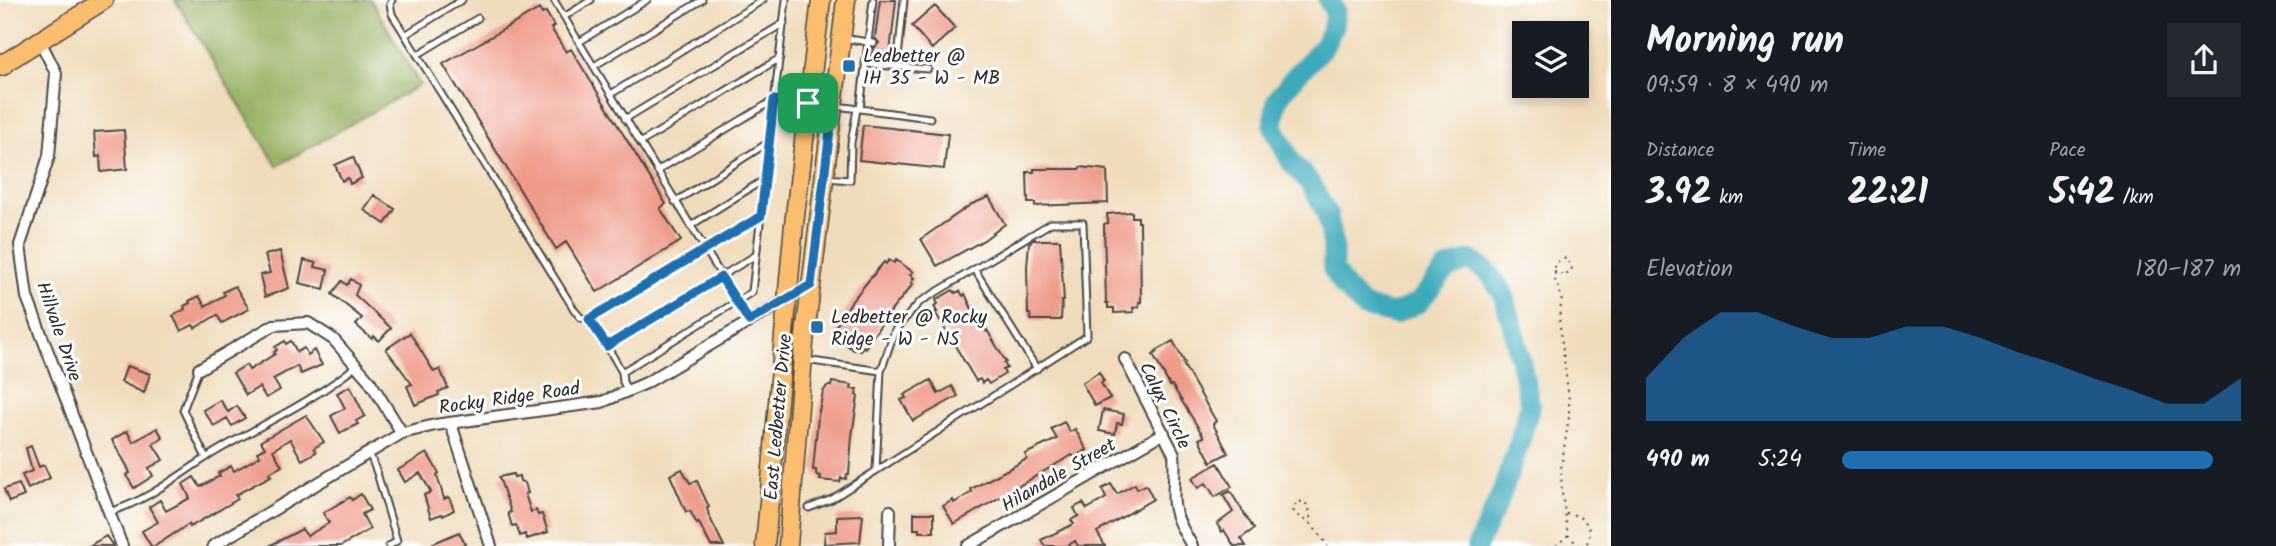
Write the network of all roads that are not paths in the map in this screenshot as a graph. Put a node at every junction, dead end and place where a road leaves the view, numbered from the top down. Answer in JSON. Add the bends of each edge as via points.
{"nodes":[{"id":1,"x":104,"y":0,"type":"edge"},
{"id":2,"x":392,"y":0,"type":"edge"},
{"id":3,"x":462,"y":0,"type":"edge"},
{"id":4,"x":554,"y":0,"type":"edge"},
{"id":5,"x":592,"y":0,"type":"edge"},
{"id":6,"x":647,"y":0,"type":"edge"},
{"id":7,"x":702,"y":0,"type":"edge"},
{"id":8,"x":763,"y":0,"type":"edge"},
{"id":9,"x":786,"y":0,"type":"edge"},
{"id":10,"x":821,"y":0,"type":"edge"},
{"id":11,"x":846,"y":0,"type":"edge"},
{"id":12,"x":873,"y":0,"type":"edge"},
{"id":13,"x":896,"y":1,"type":"edge"},
{"id":14,"x":904,"y":1,"type":"edge"},
{"id":15,"x":895,"y":14,"type":"dead end"},
{"id":16,"x":903,"y":15,"type":"junction"},
{"id":17,"x":564,"y":17,"type":"junction"},
{"id":18,"x":478,"y":18,"type":"dead end"},
{"id":19,"x":784,"y":23,"type":"junction"},
{"id":20,"x":892,"y":34,"type":"dead end"},
{"id":21,"x":405,"y":35,"type":"junction"},
{"id":22,"x":900,"y":35,"type":"junction"},
{"id":23,"x":841,"y":38,"type":"junction"},
{"id":24,"x":40,"y":41,"type":"junction"},
{"id":25,"x":579,"y":42,"type":"junction"},
{"id":26,"x":871,"y":42,"type":"junction"},
{"id":27,"x":891,"y":44,"type":"dead end"},
{"id":28,"x":899,"y":45,"type":"junction"},
{"id":29,"x":417,"y":55,"type":"junction"},
{"id":30,"x":780,"y":58,"type":"junction"},
{"id":31,"x":865,"y":64,"type":"junction"},
{"id":32,"x":1,"y":65,"type":"edge"},
{"id":33,"x":594,"y":66,"type":"junction"},
{"id":34,"x":897,"y":67,"type":"junction"},
{"id":35,"x":928,"y":69,"type":"dead end"},
{"id":36,"x":611,"y":94,"type":"junction"},
{"id":37,"x":774,"y":100,"type":"junction"},
{"id":38,"x":808,"y":103,"type":"junction"},
{"id":39,"x":833,"y":106,"type":"junction"},
{"id":40,"x":858,"y":109,"type":"junction"},
{"id":41,"x":929,"y":118,"type":"dead end"},
{"id":42,"x":625,"y":119,"type":"junction"},
{"id":43,"x":769,"y":142,"type":"junction"},
{"id":44,"x":640,"y":143,"type":"junction"},
{"id":45,"x":657,"y":171,"type":"junction"},
{"id":46,"x":824,"y":177,"type":"junction"},
{"id":47,"x":765,"y":179,"type":"junction"},
{"id":48,"x":676,"y":202,"type":"junction"},
{"id":49,"x":761,"y":216,"type":"junction"},
{"id":50,"x":690,"y":226,"type":"junction"},
{"id":51,"x":704,"y":249,"type":"junction"},
{"id":52,"x":756,"y":255,"type":"junction"},
{"id":53,"x":975,"y":270,"type":"junction"},
{"id":54,"x":721,"y":277,"type":"junction"},
{"id":55,"x":811,"y":285,"type":"junction"},
{"id":56,"x":786,"y":299,"type":"junction"},
{"id":57,"x":736,"y":302,"type":"junction"},
{"id":58,"x":589,"y":319,"type":"junction"},
{"id":59,"x":749,"y":321,"type":"junction"},
{"id":60,"x":607,"y":346,"type":"junction"},
{"id":61,"x":802,"y":359,"type":"junction"},
{"id":62,"x":1125,"y":359,"type":"dead end"},
{"id":63,"x":356,"y":366,"type":"junction"},
{"id":64,"x":199,"y":369,"type":"joint"},
{"id":65,"x":1037,"y":369,"type":"junction"},
{"id":66,"x":622,"y":372,"type":"junction"},
{"id":67,"x":881,"y":372,"type":"junction"},
{"id":68,"x":628,"y":391,"type":"junction"},
{"id":69,"x":451,"y":424,"type":"junction"},
{"id":70,"x":402,"y":433,"type":"junction"},
{"id":71,"x":1164,"y":433,"type":"junction"},
{"id":72,"x":369,"y":452,"type":"junction"},
{"id":73,"x":206,"y":458,"type":"junction"},
{"id":74,"x":876,"y":470,"type":"junction"},
{"id":75,"x":809,"y":508,"type":"dead end"},
{"id":76,"x":890,"y":510,"type":"dead end"},
{"id":77,"x":109,"y":512,"type":"junction"},
{"id":78,"x":765,"y":545,"type":"edge"},
{"id":79,"x":788,"y":545,"type":"edge"},
{"id":80,"x":122,"y":546,"type":"edge"},
{"id":81,"x":213,"y":546,"type":"edge"},
{"id":82,"x":389,"y":546,"type":"edge"},
{"id":83,"x":491,"y":546,"type":"edge"},
{"id":84,"x":889,"y":546,"type":"edge"},
{"id":85,"x":968,"y":546,"type":"edge"},
{"id":86,"x":1192,"y":546,"type":"edge"}],
"edges":[{"from":1,"to":24,"type":"main road"},
{"from":2,"to":21,"type":"lane","via":[[392,14]]},
{"from":3,"to":21,"type":"lane"},
{"from":4,"to":17,"type":"lane"},
{"from":5,"to":17,"type":"lane"},
{"from":6,"to":25,"type":"lane"},
{"from":7,"to":33,"type":"lane"},
{"from":8,"to":36,"type":"lane"},
{"from":9,"to":19,"type":"lane"},
{"from":10,"to":38,"type":"main road","name":"East Ledbetter Drive"},
{"from":11,"to":23,"type":"main road","name":"East Ledbetter Drive"},
{"from":12,"to":26,"type":"lane"},
{"from":13,"to":14,"type":"lane"},
{"from":14,"to":16,"type":"lane"},
{"from":15,"to":16,"type":"lane"},
{"from":16,"to":22,"type":"lane"},
{"from":17,"to":25,"type":"lane"},
{"from":18,"to":29,"type":"lane"},
{"from":19,"to":30,"type":"lane"},
{"from":19,"to":42,"type":"lane"},
{"from":20,"to":22,"type":"lane"},
{"from":21,"to":29,"type":"lane"},
{"from":22,"to":28,"type":"lane"},
{"from":23,"to":26,"type":"lane"},
{"from":23,"to":39,"type":"main road","name":"East Ledbetter Drive"},
{"from":24,"to":32,"type":"main road"},
{"from":24,"to":77,"type":"street","name":"Hillvale Drive","via":[[56,73],[49,156],[20,245],[27,297]]},
{"from":25,"to":33,"type":"lane"},
{"from":26,"to":31,"type":"lane"},
{"from":27,"to":28,"type":"lane"},
{"from":28,"to":34,"type":"lane"},
{"from":29,"to":58,"type":"lane","via":[[575,311]]},
{"from":30,"to":37,"type":"lane"},
{"from":30,"to":44,"type":"lane"},
{"from":31,"to":34,"type":"lane"},
{"from":31,"to":40,"type":"lane"},
{"from":33,"to":36,"type":"lane"},
{"from":34,"to":35,"type":"lane"},
{"from":36,"to":42,"type":"lane"},
{"from":37,"to":38,"type":"lane"},
{"from":37,"to":43,"type":"lane"},
{"from":37,"to":45,"type":"lane"},
{"from":38,"to":39,"type":"main road"},
{"from":38,"to":56,"type":"main road","name":"East Ledbetter Drive"},
{"from":39,"to":40,"type":"lane"},
{"from":39,"to":46,"type":"main road","name":"East Ledbetter Drive"},
{"from":40,"to":41,"type":"lane"},
{"from":40,"to":46,"type":"lane","via":[[850,180]]},
{"from":42,"to":44,"type":"lane"},
{"from":43,"to":47,"type":"lane"},
{"from":43,"to":48,"type":"lane"},
{"from":44,"to":45,"type":"lane"},
{"from":45,"to":48,"type":"lane"},
{"from":46,"to":55,"type":"main road","name":"East Ledbetter Drive"},
{"from":47,"to":49,"type":"lane"},
{"from":47,"to":50,"type":"lane"},
{"from":48,"to":50,"type":"lane"},
{"from":49,"to":51,"type":"lane"},
{"from":49,"to":52,"type":"lane"},
{"from":50,"to":51,"type":"lane"},
{"from":51,"to":54,"type":"lane"},
{"from":51,"to":58,"type":"lane"},
{"from":52,"to":54,"type":"lane"},
{"from":52,"to":57,"type":"lane","via":[[752,292]]},
{"from":53,"to":65,"type":"lane"},
{"from":53,"to":65,"type":"lane","via":[[1051,223],[1083,223],[1087,336]]},
{"from":53,"to":67,"type":"lane","via":[[920,302],[895,330]]},
{"from":54,"to":57,"type":"lane"},
{"from":54,"to":60,"type":"lane"},
{"from":55,"to":56,"type":"street","name":"Rocky Ridge Road"},
{"from":55,"to":61,"type":"main road","name":"East Ledbetter Drive"},
{"from":56,"to":59,"type":"street","name":"Rocky Ridge Road"},
{"from":56,"to":78,"type":"main road","name":"East Ledbetter Drive"},
{"from":57,"to":59,"type":"lane"},
{"from":57,"to":66,"type":"lane"},
{"from":58,"to":60,"type":"lane"},
{"from":59,"to":68,"type":"street","name":"Rocky Ridge Road"},
{"from":60,"to":66,"type":"lane"},
{"from":61,"to":67,"type":"lane"},
{"from":61,"to":79,"type":"main road","name":"East Ledbetter Drive"},
{"from":62,"to":71,"type":"street","name":"Calyx Circle"},
{"from":63,"to":64,"type":"street","via":[[333,339],[308,323],[274,325]]},
{"from":63,"to":70,"type":"street"},
{"from":63,"to":73,"type":"lane"},
{"from":64,"to":73,"type":"lane","via":[[183,410]]},
{"from":65,"to":74,"type":"lane"},
{"from":66,"to":68,"type":"lane"},
{"from":67,"to":74,"type":"lane"},
{"from":68,"to":69,"type":"street","name":"Rocky Ridge Road","via":[[602,402]]},
{"from":69,"to":70,"type":"street","name":"Rocky Ridge Road"},
{"from":69,"to":83,"type":"street"},
{"from":70,"to":72,"type":"street","name":"Rocky Ridge Road"},
{"from":71,"to":85,"type":"street","name":"Hilandale Street"},
{"from":71,"to":86,"type":"street","name":"Calyx Circle","via":[[1174,454],[1173,504]]},
{"from":72,"to":81,"type":"street","name":"Rocky Ridge Road"},
{"from":72,"to":82,"type":"lane","via":[[397,541]]},
{"from":73,"to":77,"type":"lane"},
{"from":74,"to":75,"type":"lane","via":[[832,499]]},
{"from":76,"to":84,"type":"street"},
{"from":77,"to":80,"type":"street","name":"Hillvale Drive"},
{"from":78,"to":79,"type":"main road"}]}
